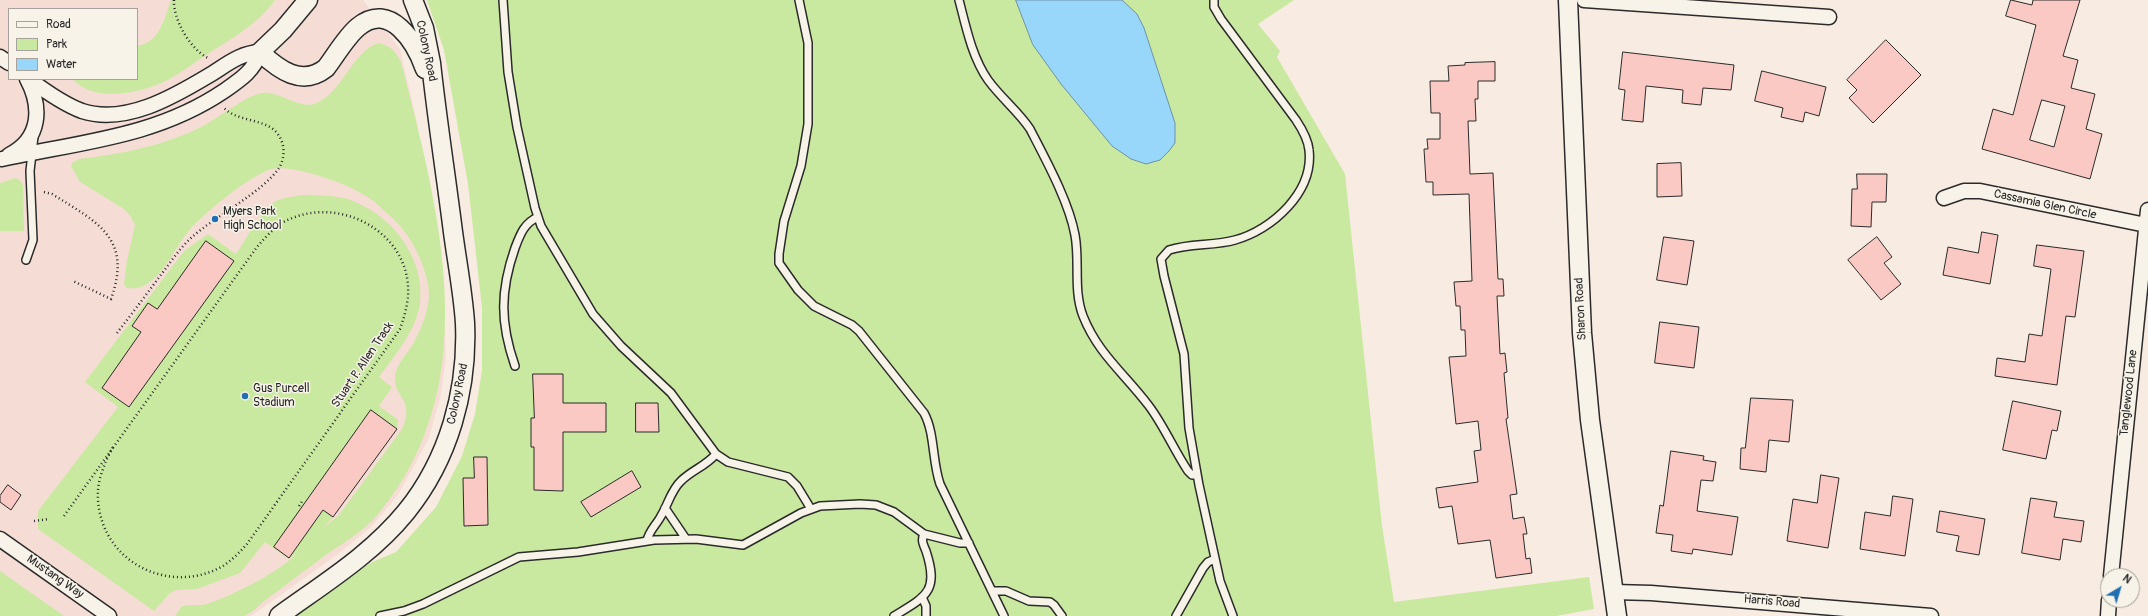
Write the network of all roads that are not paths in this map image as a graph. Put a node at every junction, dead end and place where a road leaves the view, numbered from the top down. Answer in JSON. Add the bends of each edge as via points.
{"nodes":[{"id":1,"x":308,"y":0,"type":"edge"},
{"id":2,"x":413,"y":0,"type":"edge"},
{"id":3,"x":503,"y":0,"type":"edge"},
{"id":4,"x":799,"y":0,"type":"edge"},
{"id":5,"x":959,"y":0,"type":"edge"},
{"id":6,"x":1214,"y":0,"type":"edge"},
{"id":7,"x":1568,"y":0,"type":"edge"},
{"id":8,"x":1584,"y":0,"type":"edge"},
{"id":9,"x":1829,"y":17,"type":"dead end"},
{"id":10,"x":260,"y":52,"type":"junction"},
{"id":11,"x":0,"y":57,"type":"edge"},
{"id":12,"x":8,"y":63,"type":"edge"},
{"id":13,"x":28,"y":80,"type":"edge"},
{"id":14,"x":30,"y":80,"type":"edge"},
{"id":15,"x":435,"y":102,"type":"junction"},
{"id":16,"x":35,"y":125,"type":"junction"},
{"id":17,"x":31,"y":153,"type":"junction"},
{"id":18,"x":1,"y":159,"type":"edge"},
{"id":19,"x":1944,"y":198,"type":"dead end"},
{"id":20,"x":2148,"y":210,"type":"edge"},
{"id":21,"x":538,"y":218,"type":"junction"},
{"id":22,"x":2146,"y":225,"type":"junction"},
{"id":23,"x":26,"y":260,"type":"dead end"},
{"id":24,"x":515,"y":366,"type":"dead end"},
{"id":25,"x":716,"y":454,"type":"junction"},
{"id":26,"x":1197,"y":476,"type":"junction"},
{"id":27,"x":666,"y":508,"type":"junction"},
{"id":28,"x":811,"y":509,"type":"junction"},
{"id":29,"x":924,"y":534,"type":"junction"},
{"id":30,"x":0,"y":539,"type":"edge"},
{"id":31,"x":686,"y":539,"type":"junction"},
{"id":32,"x":647,"y":541,"type":"junction"},
{"id":33,"x":969,"y":543,"type":"junction"},
{"id":34,"x":1215,"y":559,"type":"junction"},
{"id":35,"x":2112,"y":568,"type":"edge"},
{"id":36,"x":994,"y":591,"type":"junction"},
{"id":37,"x":1614,"y":592,"type":"junction"},
{"id":38,"x":922,"y":597,"type":"junction"},
{"id":39,"x":109,"y":616,"type":"edge"},
{"id":40,"x":279,"y":616,"type":"edge"},
{"id":41,"x":380,"y":616,"type":"edge"},
{"id":42,"x":894,"y":616,"type":"edge"},
{"id":43,"x":926,"y":616,"type":"edge"},
{"id":44,"x":1004,"y":616,"type":"edge"},
{"id":45,"x":1062,"y":616,"type":"edge"},
{"id":46,"x":1176,"y":616,"type":"edge"},
{"id":47,"x":1233,"y":616,"type":"edge"},
{"id":48,"x":1617,"y":616,"type":"edge"},
{"id":49,"x":1931,"y":616,"type":"edge"}],
"edges":[{"from":1,"to":10,"type":"street"},
{"from":2,"to":15,"type":"street","name":"Colony Road","via":[[424,28]]},
{"from":3,"to":21,"type":"lane","via":[[508,72],[517,127]]},
{"from":4,"to":33,"type":"lane","via":[[808,43],[808,124],[806,148],[783,229],[779,254],[780,267],[814,306],[852,324],[859,331],[924,413],[929,424],[940,484]]},
{"from":5,"to":26,"type":"lane","via":[[980,67],[1030,129],[1071,216],[1077,248],[1078,297],[1091,334],[1105,356],[1149,407],[1188,471]]},
{"from":6,"to":26,"type":"lane","via":[[1214,7],[1221,19],[1296,120],[1308,144],[1309,155],[1304,182],[1299,192],[1267,226],[1233,240],[1172,248],[1162,256],[1161,266],[1184,354],[1189,428]]},
{"from":7,"to":37,"type":"street","name":"Sharon Road","via":[[1582,333],[1590,417]]},
{"from":8,"to":9,"type":"street"},
{"from":10,"to":14,"type":"street","via":[[249,52],[240,56],[165,99],[118,114],[93,114],[81,111]]},
{"from":10,"to":15,"type":"street","name":"Colony Road","via":[[274,64],[294,75],[302,78],[312,76],[326,68],[358,27],[375,19],[390,20],[403,29],[414,44]]},
{"from":10,"to":17,"type":"street","via":[[252,71],[216,96],[167,121],[118,137]]},
{"from":11,"to":12,"type":"street"},
{"from":13,"to":16,"type":"street","via":[[36,104]]},
{"from":15,"to":40,"type":"street","name":"Colony Road","via":[[465,321],[464,368],[452,426],[428,480],[406,512],[388,532],[352,563]]},
{"from":16,"to":17,"type":"lane"},
{"from":16,"to":18,"type":"street","via":[[28,140],[17,152]]},
{"from":17,"to":18,"type":"street"},
{"from":17,"to":23,"type":"lane","via":[[33,240]]},
{"from":19,"to":22,"type":"street","name":"Cassamia Glen Circle","via":[[1964,191],[1980,191]]},
{"from":20,"to":22,"type":"street","name":"Tanglewood Lane"},
{"from":21,"to":24,"type":"lane","via":[[528,223],[520,235],[503,295],[505,327]]},
{"from":21,"to":25,"type":"lane","via":[[599,322],[671,393]]},
{"from":22,"to":35,"type":"street","name":"Tanglewood Lane"},
{"from":25,"to":27,"type":"lane","via":[[706,465],[681,481]]},
{"from":25,"to":28,"type":"lane","via":[[728,462],[788,477],[797,486]]},
{"from":26,"to":34,"type":"lane"},
{"from":27,"to":31,"type":"lane"},
{"from":27,"to":32,"type":"lane"},
{"from":28,"to":29,"type":"lane","via":[[848,504],[876,505],[894,512]]},
{"from":28,"to":31,"type":"lane","via":[[740,546],[706,539]]},
{"from":29,"to":33,"type":"lane"},
{"from":29,"to":38,"type":"lane","via":[[922,539],[931,567],[932,581],[930,589]]},
{"from":30,"to":39,"type":"street","name":"Mustang Way"},
{"from":31,"to":32,"type":"lane"},
{"from":32,"to":41,"type":"lane","via":[[578,552],[519,557],[423,604]]},
{"from":33,"to":36,"type":"lane"},
{"from":34,"to":46,"type":"lane","via":[[1203,568]]},
{"from":34,"to":47,"type":"lane","via":[[1224,595]]},
{"from":36,"to":44,"type":"lane"},
{"from":36,"to":45,"type":"lane","via":[[1006,591],[1029,601],[1050,602]]},
{"from":37,"to":48,"type":"street","name":"Sharon Road"},
{"from":37,"to":49,"type":"street","name":"Harris Road","via":[[1651,592]]},
{"from":38,"to":42,"type":"lane"},
{"from":38,"to":43,"type":"lane","via":[[926,606]]}]}
